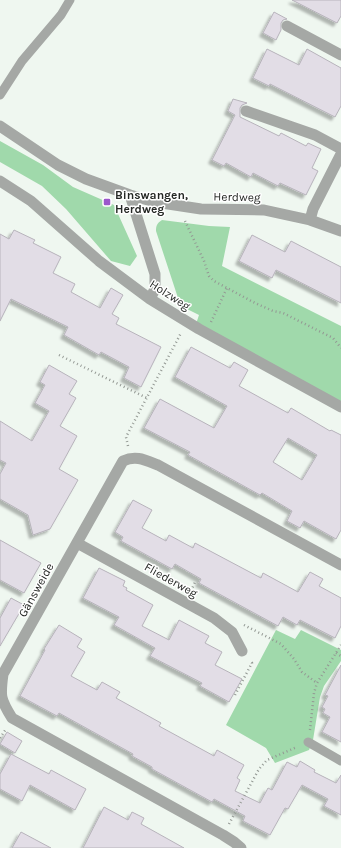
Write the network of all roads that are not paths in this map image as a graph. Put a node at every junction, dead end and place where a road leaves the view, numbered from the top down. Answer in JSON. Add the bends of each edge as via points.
{"nodes":[{"id":1,"x":70,"y":0,"type":"edge"},
{"id":2,"x":287,"y":26,"type":"dead end"},
{"id":3,"x":341,"y":55,"type":"edge"},
{"id":4,"x":0,"y":95,"type":"edge"},
{"id":5,"x":246,"y":112,"type":"dead end"},
{"id":6,"x":0,"y":126,"type":"edge"},
{"id":7,"x":341,"y":149,"type":"edge"},
{"id":8,"x":341,"y":154,"type":"edge"},
{"id":9,"x":0,"y":181,"type":"edge"},
{"id":10,"x":130,"y":195,"type":"junction"},
{"id":11,"x":310,"y":220,"type":"junction"},
{"id":12,"x":341,"y":231,"type":"edge"},
{"id":13,"x":150,"y":299,"type":"junction"},
{"id":14,"x":341,"y":407,"type":"edge"},
{"id":15,"x":77,"y":543,"type":"junction"},
{"id":16,"x":341,"y":565,"type":"edge"},
{"id":17,"x":242,"y":651,"type":"dead end"},
{"id":18,"x":308,"y":742,"type":"road end"},
{"id":19,"x":341,"y":761,"type":"edge"},
{"id":20,"x":241,"y":848,"type":"edge"}],
"edges":[{"from":1,"to":4,"type":"lane","via":[[61,15],[22,61]]},
{"from":2,"to":3,"type":"street"},
{"from":5,"to":7,"type":"street","via":[[315,135]]},
{"from":6,"to":10,"type":"street","name":"Herdweg","via":[[65,169]]},
{"from":8,"to":11,"type":"street"},
{"from":9,"to":13,"type":"street","name":"Holzweg","via":[[31,201],[99,261]]},
{"from":10,"to":11,"type":"street","name":"Herdweg","via":[[201,210],[264,210]]},
{"from":10,"to":13,"type":"street","via":[[154,274],[155,290]]},
{"from":11,"to":12,"type":"street","name":"Herdweg"},
{"from":13,"to":14,"type":"street","name":"Holzweg","via":[[206,333]]},
{"from":15,"to":16,"type":"street","name":"Gänsweide","via":[[123,461],[130,458],[158,465]]},
{"from":15,"to":17,"type":"street","name":"Fliederweg","via":[[214,618],[232,632]]},
{"from":15,"to":20,"type":"street","name":"Gänsweide","via":[[3,674],[0,697],[6,709],[12,718],[223,835]]},
{"from":18,"to":19,"type":"lane"}]}
